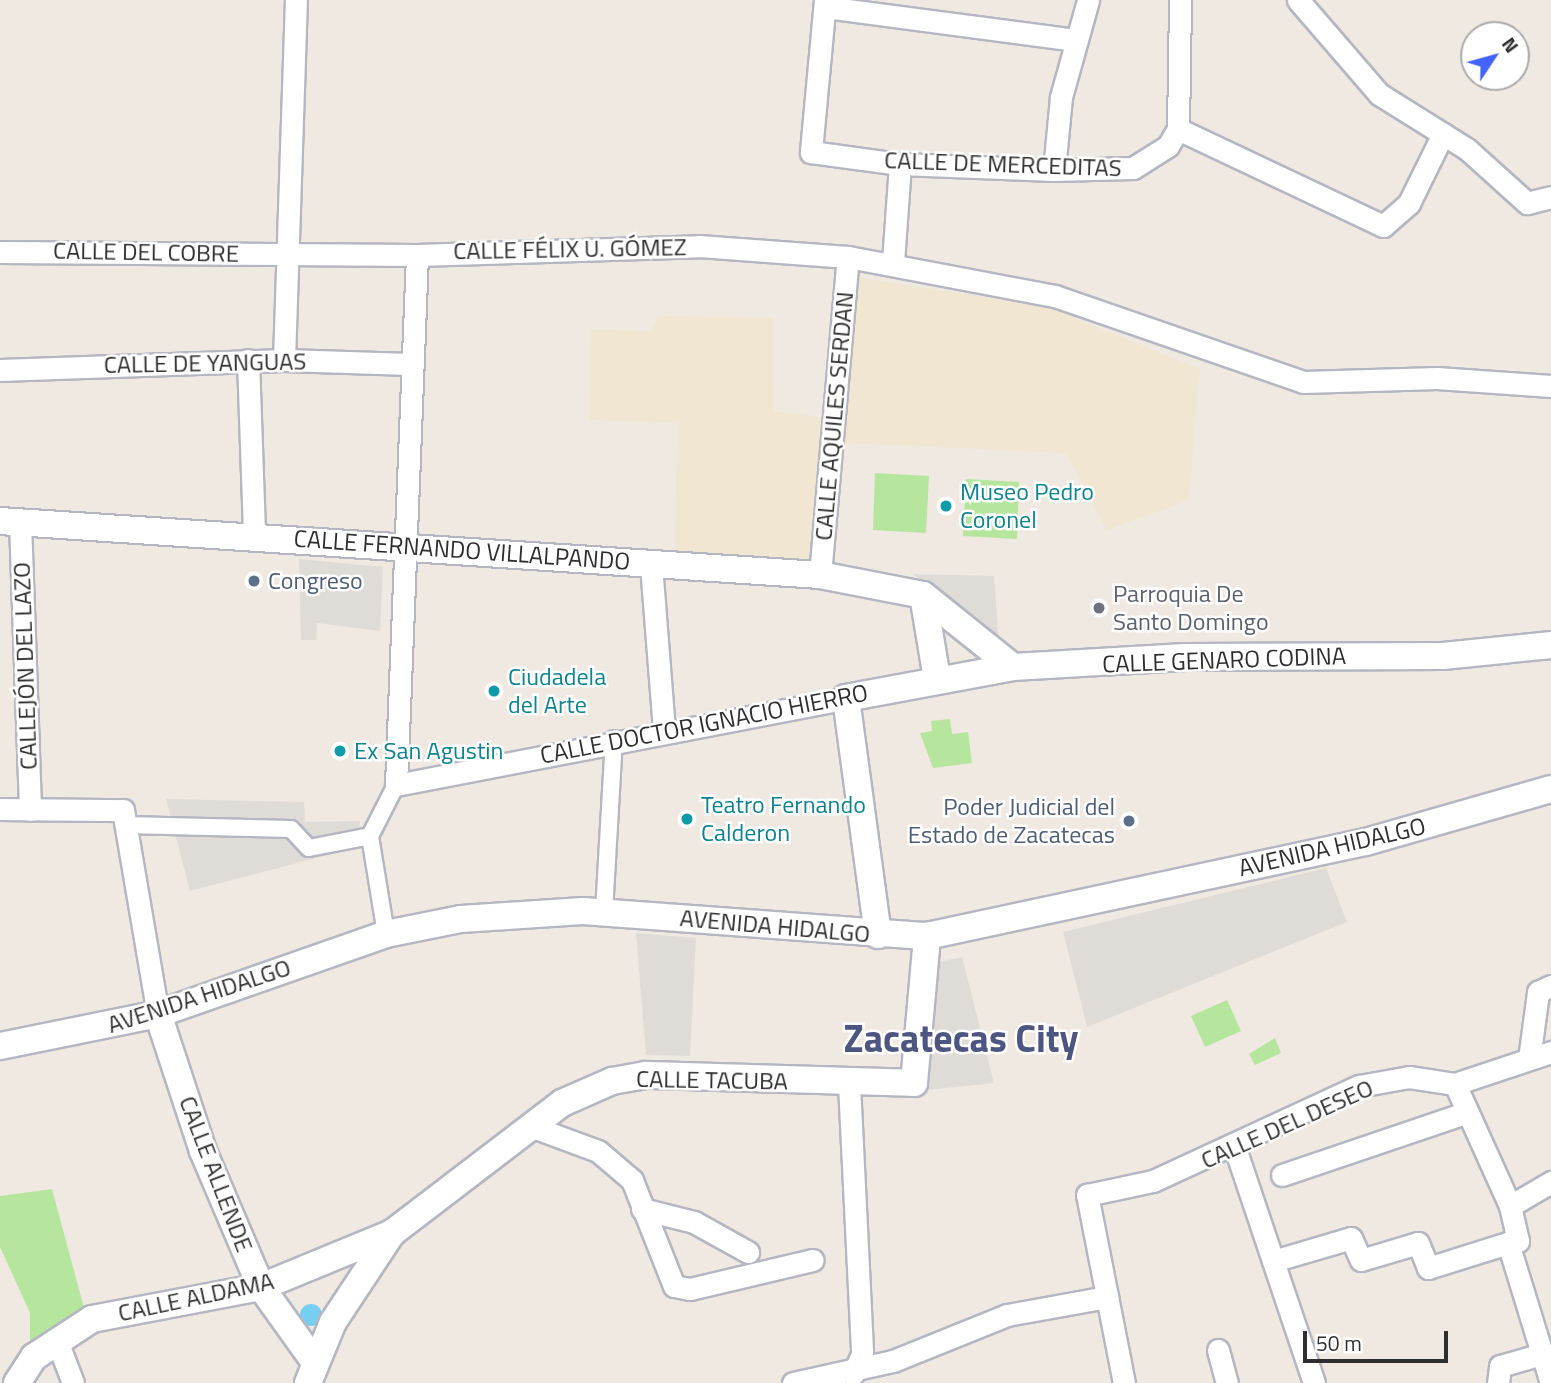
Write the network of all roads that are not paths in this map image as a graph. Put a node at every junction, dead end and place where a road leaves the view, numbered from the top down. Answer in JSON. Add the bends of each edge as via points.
{"nodes":[{"id":1,"x":296,"y":0,"type":"edge"},
{"id":2,"x":1088,"y":0,"type":"edge"},
{"id":3,"x":1180,"y":0,"type":"edge"},
{"id":4,"x":1298,"y":0,"type":"edge"},
{"id":5,"x":825,"y":4,"type":"edge"},
{"id":6,"x":1074,"y":40,"type":"junction"},
{"id":7,"x":1178,"y":129,"type":"junction"},
{"id":8,"x":1443,"y":134,"type":"junction"},
{"id":9,"x":900,"y":164,"type":"junction"},
{"id":10,"x":1054,"y":170,"type":"junction"},
{"id":11,"x":1551,"y":197,"type":"edge"},
{"id":12,"x":0,"y":252,"type":"edge"},
{"id":13,"x":292,"y":254,"type":"junction"},
{"id":14,"x":417,"y":255,"type":"junction"},
{"id":15,"x":848,"y":257,"type":"junction"},
{"id":16,"x":893,"y":262,"type":"junction"},
{"id":17,"x":248,"y":360,"type":"junction"},
{"id":18,"x":284,"y":360,"type":"junction"},
{"id":19,"x":410,"y":364,"type":"junction"},
{"id":20,"x":0,"y":370,"type":"edge"},
{"id":21,"x":1551,"y":386,"type":"edge"},
{"id":22,"x":10,"y":522,"type":"edge"},
{"id":23,"x":254,"y":535,"type":"junction"},
{"id":24,"x":407,"y":546,"type":"junction"},
{"id":25,"x":651,"y":565,"type":"junction"},
{"id":26,"x":820,"y":575,"type":"junction"},
{"id":27,"x":923,"y":595,"type":"junction"},
{"id":28,"x":1551,"y":645,"type":"edge"},
{"id":29,"x":1013,"y":667,"type":"junction"},
{"id":30,"x":937,"y":679,"type":"junction"},
{"id":31,"x":846,"y":698,"type":"junction"},
{"id":32,"x":664,"y":729,"type":"junction"},
{"id":33,"x":614,"y":738,"type":"junction"},
{"id":34,"x":396,"y":785,"type":"junction"},
{"id":35,"x":1551,"y":789,"type":"edge"},
{"id":36,"x":0,"y":809,"type":"edge"},
{"id":37,"x":30,"y":810,"type":"junction"},
{"id":38,"x":124,"y":818,"type":"junction"},
{"id":39,"x":370,"y":836,"type":"junction"},
{"id":40,"x":604,"y":912,"type":"junction"},
{"id":41,"x":386,"y":934,"type":"junction"},
{"id":42,"x":878,"y":935,"type":"junction"},
{"id":43,"x":927,"y":936,"type":"junction"},
{"id":44,"x":1545,"y":989,"type":"edge"},
{"id":45,"x":158,"y":1014,"type":"junction"},
{"id":46,"x":0,"y":1046,"type":"edge"},
{"id":47,"x":1551,"y":1052,"type":"edge"},
{"id":48,"x":1529,"y":1059,"type":"junction"},
{"id":49,"x":849,"y":1084,"type":"junction"},
{"id":50,"x":1455,"y":1084,"type":"junction"},
{"id":51,"x":1468,"y":1112,"type":"junction"},
{"id":52,"x":530,"y":1126,"type":"junction"},
{"id":53,"x":1234,"y":1148,"type":"junction"},
{"id":54,"x":1282,"y":1175,"type":"dead end"},
{"id":55,"x":1551,"y":1182,"type":"edge"},
{"id":56,"x":1510,"y":1206,"type":"junction"},
{"id":57,"x":642,"y":1209,"type":"junction"},
{"id":58,"x":392,"y":1233,"type":"junction"},
{"id":59,"x":1508,"y":1243,"type":"junction"},
{"id":60,"x":748,"y":1252,"type":"dead end"},
{"id":61,"x":813,"y":1260,"type":"dead end"},
{"id":62,"x":1273,"y":1261,"type":"junction"},
{"id":63,"x":261,"y":1287,"type":"junction"},
{"id":64,"x":1107,"y":1297,"type":"junction"},
{"id":65,"x":57,"y":1341,"type":"junction"},
{"id":66,"x":1541,"y":1343,"type":"edge"},
{"id":67,"x":1218,"y":1350,"type":"dead end"},
{"id":68,"x":311,"y":1372,"type":"edge"},
{"id":69,"x":853,"y":1374,"type":"junction"},
{"id":70,"x":17,"y":1383,"type":"edge"},
{"id":71,"x":73,"y":1383,"type":"edge"},
{"id":72,"x":793,"y":1383,"type":"edge"},
{"id":73,"x":1124,"y":1383,"type":"edge"},
{"id":74,"x":1227,"y":1383,"type":"edge"},
{"id":75,"x":1314,"y":1383,"type":"edge"},
{"id":76,"x":1498,"y":1383,"type":"edge"},
{"id":77,"x":1551,"y":1383,"type":"edge"}],
"edges":[{"from":1,"to":13,"type":"street"},
{"from":2,"to":6,"type":"street"},
{"from":3,"to":7,"type":"street"},
{"from":4,"to":8,"type":"street","via":[[1379,94]]},
{"from":5,"to":6,"type":"street"},
{"from":5,"to":9,"type":"street","name":"CALLE DE MERCEDITAS","via":[[811,152]]},
{"from":6,"to":10,"type":"street"},
{"from":7,"to":8,"type":"street","via":[[1383,226],[1409,203]]},
{"from":7,"to":10,"type":"street","name":"CALLE DE MERCEDITAS","via":[[1142,166]]},
{"from":8,"to":11,"type":"street","via":[[1527,203]]},
{"from":9,"to":10,"type":"street","name":"CALLE DE MERCEDITAS"},
{"from":9,"to":16,"type":"street"},
{"from":12,"to":13,"type":"street","name":"CALLE DEL COBRE"},
{"from":13,"to":14,"type":"street","name":"CALLE FÉLIX U. GÓMEZ"},
{"from":13,"to":18,"type":"street"},
{"from":14,"to":15,"type":"street","name":"CALLE FÉLIX U. GÓMEZ","via":[[699,246]]},
{"from":14,"to":19,"type":"street"},
{"from":15,"to":16,"type":"street","name":"CALLE FÉLIX U. GÓMEZ"},
{"from":15,"to":26,"type":"street","name":"CALLE AQUILES SERDAN"},
{"from":16,"to":21,"type":"street","name":"CALLE FÉLIX U. GÓMEZ","via":[[1055,296],[1303,382],[1437,378]]},
{"from":17,"to":18,"type":"street","name":"CALLE DE YANGUAS"},
{"from":17,"to":20,"type":"street","name":"CALLE DE YANGUAS"},
{"from":17,"to":23,"type":"street"},
{"from":18,"to":19,"type":"street","name":"CALLE DE YANGUAS"},
{"from":19,"to":24,"type":"street"},
{"from":22,"to":23,"type":"street","name":"CALLE FERNANDO VILLALPANDO"},
{"from":22,"to":37,"type":"street","name":"CALLEJÓN DEL LAZO"},
{"from":23,"to":24,"type":"street","name":"CALLE FERNANDO VILLALPANDO"},
{"from":24,"to":25,"type":"street","name":"CALLE FERNANDO VILLALPANDO"},
{"from":24,"to":34,"type":"street"},
{"from":25,"to":26,"type":"street","name":"CALLE FERNANDO VILLALPANDO"},
{"from":25,"to":32,"type":"street"},
{"from":26,"to":27,"type":"street","name":"CALLE FERNANDO VILLALPANDO"},
{"from":27,"to":29,"type":"street"},
{"from":27,"to":30,"type":"street"},
{"from":28,"to":29,"type":"street","name":"CALLE GENARO CODINA","via":[[1444,656],[1185,657]]},
{"from":29,"to":30,"type":"street","name":"CALLE DOCTOR IGNACIO HIERRO"},
{"from":30,"to":31,"type":"street","name":"CALLE DOCTOR IGNACIO HIERRO"},
{"from":31,"to":32,"type":"street","name":"CALLE DOCTOR IGNACIO HIERRO"},
{"from":31,"to":42,"type":"street"},
{"from":32,"to":33,"type":"street","name":"CALLE DOCTOR IGNACIO HIERRO"},
{"from":33,"to":34,"type":"street","name":"CALLE DOCTOR IGNACIO HIERRO"},
{"from":33,"to":40,"type":"street"},
{"from":34,"to":39,"type":"street"},
{"from":35,"to":43,"type":"street","name":"AVENIDA HIDALGO","via":[[1366,842]]},
{"from":36,"to":37,"type":"street"},
{"from":37,"to":38,"type":"street"},
{"from":38,"to":39,"type":"street","via":[[291,829],[309,849]]},
{"from":38,"to":45,"type":"street"},
{"from":39,"to":41,"type":"street"},
{"from":40,"to":41,"type":"street","name":"AVENIDA HIDALGO","via":[[461,919]]},
{"from":40,"to":42,"type":"street","name":"AVENIDA HIDALGO"},
{"from":41,"to":45,"type":"street","name":"AVENIDA HIDALGO"},
{"from":42,"to":43,"type":"street","name":"AVENIDA HIDALGO"},
{"from":43,"to":49,"type":"street","name":"CALLE TACUBA","via":[[914,1083]]},
{"from":44,"to":48,"type":"street"},
{"from":45,"to":46,"type":"street","name":"AVENIDA HIDALGO"},
{"from":45,"to":63,"type":"street","name":"CALLE ALLENDE","via":[[203,1151]]},
{"from":47,"to":48,"type":"street","name":"CALLE DEL DESEO"},
{"from":48,"to":50,"type":"street","name":"CALLE DEL DESEO"},
{"from":49,"to":52,"type":"street","name":"CALLE TACUBA","via":[[646,1075],[612,1081],[562,1103]]},
{"from":49,"to":69,"type":"street","via":[[862,1354]]},
{"from":50,"to":51,"type":"street"},
{"from":50,"to":53,"type":"street","name":"CALLE DEL DESEO","via":[[1409,1077],[1359,1086]]},
{"from":51,"to":54,"type":"street"},
{"from":51,"to":56,"type":"street"},
{"from":52,"to":57,"type":"street","via":[[598,1151],[632,1180]]},
{"from":52,"to":58,"type":"street","name":"CALLE TACUBA"},
{"from":53,"to":62,"type":"street"},
{"from":53,"to":64,"type":"street","name":"CALLE DEL DESEO","via":[[1153,1181],[1087,1195]]},
{"from":55,"to":56,"type":"street"},
{"from":56,"to":59,"type":"street","via":[[1518,1241]]},
{"from":57,"to":60,"type":"street","via":[[694,1222]]},
{"from":57,"to":61,"type":"street","via":[[674,1286],[690,1289]]},
{"from":58,"to":63,"type":"street","name":"CALLE ALDAMA"},
{"from":58,"to":68,"type":"street"},
{"from":59,"to":62,"type":"street","via":[[1428,1268],[1418,1243],[1361,1260],[1350,1238]]},
{"from":59,"to":66,"type":"street"},
{"from":62,"to":75,"type":"street"},
{"from":63,"to":65,"type":"street","name":"CALLE ALDAMA","via":[[92,1319]]},
{"from":63,"to":68,"type":"street","name":"CALLE ALLENDE"},
{"from":64,"to":69,"type":"street","via":[[1007,1315]]},
{"from":64,"to":73,"type":"street"},
{"from":65,"to":70,"type":"street","name":"CALLE ALDAMA","via":[[34,1357]]},
{"from":65,"to":71,"type":"street"},
{"from":66,"to":76,"type":"street","via":[[1500,1366]]},
{"from":66,"to":77,"type":"street"},
{"from":67,"to":74,"type":"street"},
{"from":69,"to":72,"type":"street"}]}
